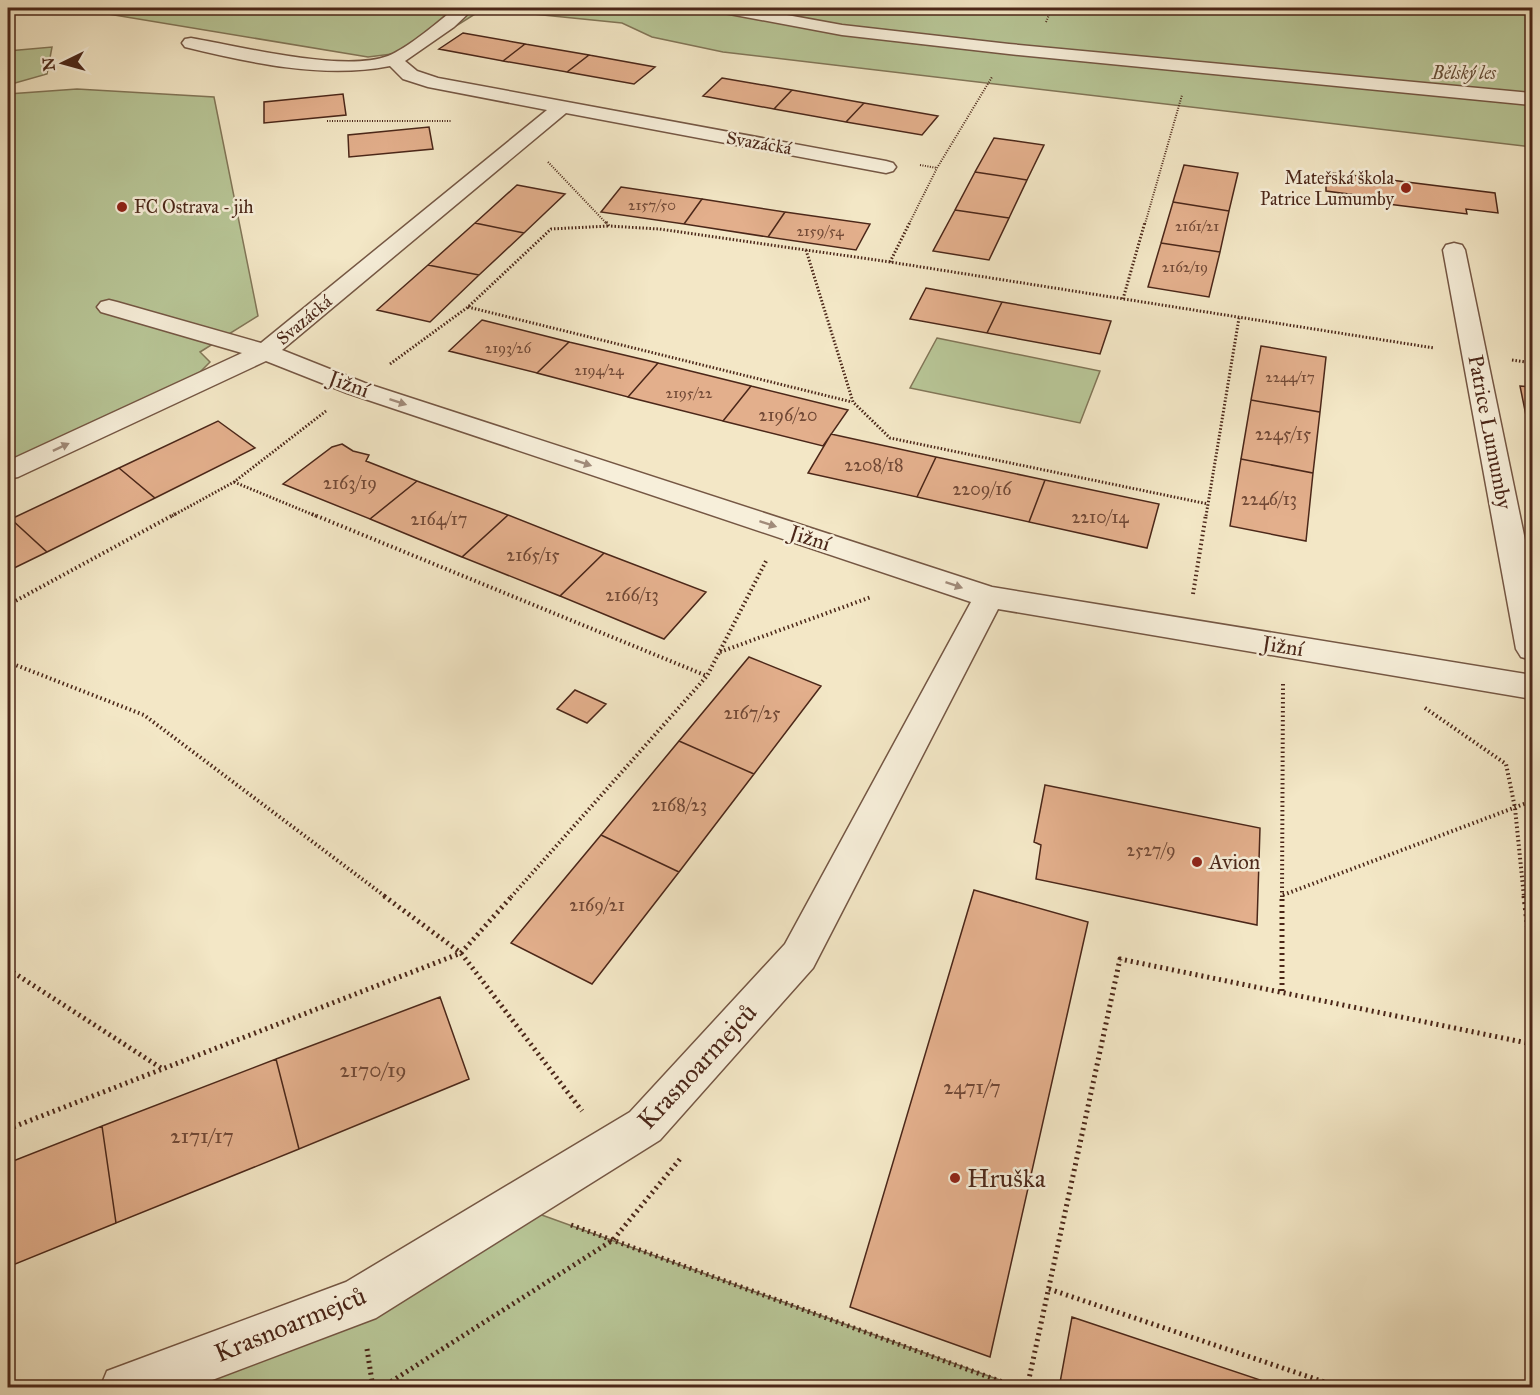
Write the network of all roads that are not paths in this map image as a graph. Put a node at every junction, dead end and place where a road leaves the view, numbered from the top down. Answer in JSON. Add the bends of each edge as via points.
{"nodes":[{"id":1,"x":465,"y":8,"type":"edge"},
{"id":2,"x":724,"y":8,"type":"edge"},
{"id":3,"x":191,"y":42,"type":"dead end"},
{"id":4,"x":394,"y":60,"type":"junction"},
{"id":5,"x":1533,"y":99,"type":"edge"},
{"id":6,"x":562,"y":107,"type":"junction"},
{"id":7,"x":886,"y":166,"type":"dead end"},
{"id":8,"x":1454,"y":250,"type":"dead end"},
{"id":9,"x":109,"y":307,"type":"dead end"},
{"id":10,"x":265,"y":352,"type":"junction"},
{"id":11,"x":8,"y":471,"type":"edge"},
{"id":12,"x":989,"y":597,"type":"junction"},
{"id":13,"x":1533,"y":649,"type":"edge"},
{"id":14,"x":1533,"y":687,"type":"edge"},
{"id":15,"x":124,"y":1388,"type":"edge"}],
"edges":[{"from":1,"to":4,"type":"street"},
{"from":2,"to":5,"type":"street","via":[[842,30],[1009,49]]},
{"from":3,"to":4,"type":"street","via":[[329,66],[371,66]]},
{"from":4,"to":6,"type":"street","name":"Svazácká","via":[[410,75],[435,83]]},
{"from":6,"to":7,"type":"street","name":"Svazácká"},
{"from":6,"to":10,"type":"street","name":"Svazácká"},
{"from":8,"to":13,"type":"street","name":"Patrice Lumumby"},
{"from":9,"to":10,"type":"street","name":"Jižní"},
{"from":11,"to":10,"type":"street","name":"Svazácká","one_way":true},
{"from":10,"to":12,"type":"street","name":"Jižní","one_way":true,"via":[[356,388]]},
{"from":12,"to":14,"type":"street","name":"Jižní"},
{"from":12,"to":15,"type":"street","name":"Krasnoarmejců","via":[[799,956],[645,1126],[359,1301]]}]}
